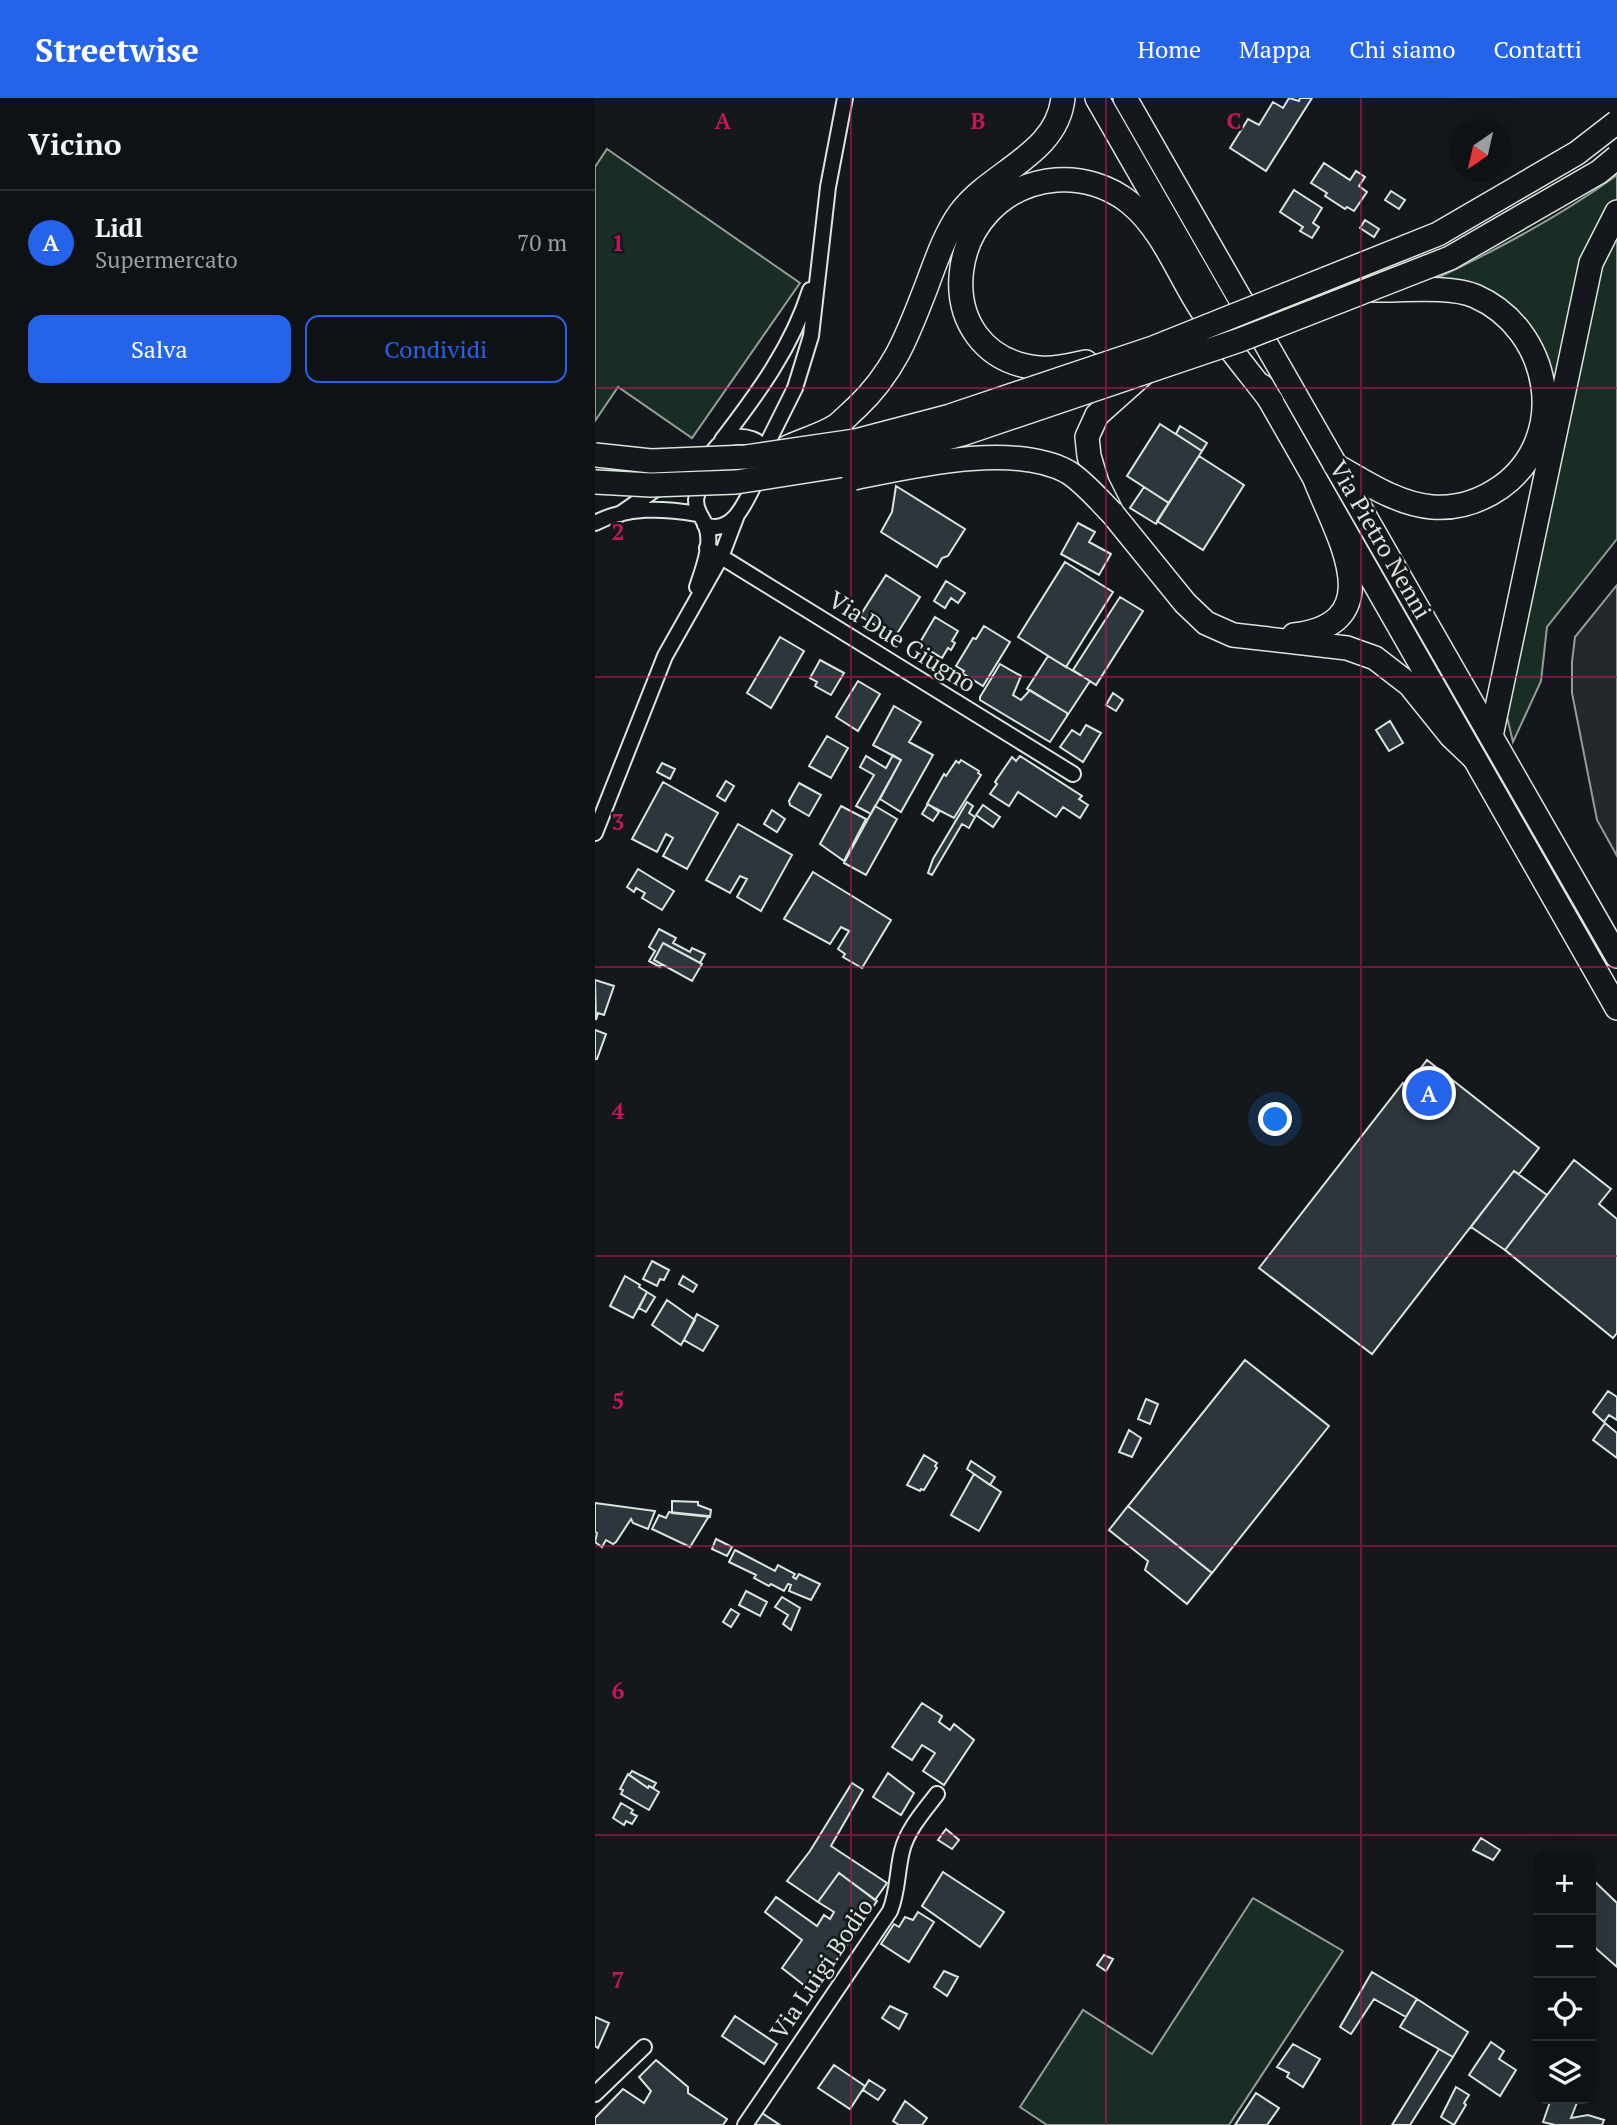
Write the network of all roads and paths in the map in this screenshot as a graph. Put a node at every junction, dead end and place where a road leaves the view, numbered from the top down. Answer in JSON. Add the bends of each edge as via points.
{"nodes":[{"id":1,"x":845,"y":98,"type":"edge"},
{"id":2,"x":1063,"y":98,"type":"edge"},
{"id":3,"x":1097,"y":98,"type":"edge"},
{"id":4,"x":1125,"y":98,"type":"edge"},
{"id":5,"x":1617,"y":122,"type":"edge"},
{"id":6,"x":1617,"y":157,"type":"edge"},
{"id":7,"x":1617,"y":212,"type":"edge"},
{"id":8,"x":818,"y":265,"type":"junction"},
{"id":9,"x":1369,"y":290,"type":"junction"},
{"id":10,"x":1153,"y":348,"type":"junction"},
{"id":11,"x":1146,"y":372,"type":"junction"},
{"id":12,"x":1272,"y":402,"type":"junction"},
{"id":13,"x":718,"y":445,"type":"junction"},
{"id":14,"x":770,"y":451,"type":"junction"},
{"id":15,"x":595,"y":456,"type":"edge"},
{"id":16,"x":1335,"y":465,"type":"junction"},
{"id":17,"x":595,"y":482,"type":"edge"},
{"id":18,"x":736,"y":482,"type":"junction"},
{"id":19,"x":1316,"y":482,"type":"junction"},
{"id":20,"x":1112,"y":513,"type":"junction"},
{"id":21,"x":620,"y":514,"type":"junction"},
{"id":22,"x":737,"y":515,"type":"junction"},
{"id":23,"x":702,"y":519,"type":"junction"},
{"id":24,"x":595,"y":523,"type":"edge"},
{"id":25,"x":707,"y":548,"type":"junction"},
{"id":26,"x":721,"y":557,"type":"junction"},
{"id":27,"x":692,"y":605,"type":"junction"},
{"id":28,"x":1256,"y":639,"type":"junction"},
{"id":29,"x":1491,"y":736,"type":"junction"},
{"id":30,"x":1474,"y":758,"type":"junction"},
{"id":31,"x":1073,"y":774,"type":"dead end"},
{"id":32,"x":595,"y":832,"type":"edge"},
{"id":33,"x":1568,"y":871,"type":"junction"},
{"id":34,"x":1617,"y":934,"type":"edge"},
{"id":35,"x":1617,"y":956,"type":"edge"},
{"id":36,"x":1617,"y":1008,"type":"edge"},
{"id":37,"x":937,"y":1794,"type":"dead end"},
{"id":38,"x":644,"y":2047,"type":"dead end"},
{"id":39,"x":595,"y":2094,"type":"edge"},
{"id":40,"x":745,"y":2125,"type":"edge"}],
"edges":[{"from":1,"to":8,"type":"street"},
{"from":2,"to":14,"type":"main road","bridge":true,"via":[[1062,115],[1050,134],[961,213],[940,251],[897,359],[873,391],[836,426]]},
{"from":3,"to":12,"type":"main road","name":"Via Pietro Nenni"},
{"from":4,"to":16,"type":"main road","name":"Via Pietro Nenni"},
{"from":5,"to":10,"type":"main road","bridge":true,"via":[[1577,153],[1439,234]]},
{"from":6,"to":9,"type":"main road","bridge":true,"via":[[1599,172],[1450,258]]},
{"from":7,"to":29,"type":"main road","via":[[1591,263]]},
{"from":8,"to":13,"type":"street","via":[[786,350]]},
{"from":8,"to":14,"type":"street","via":[[805,361]]},
{"from":9,"to":11,"type":"main road","bridge":true},
{"from":9,"to":16,"type":"main road","via":[[1442,290],[1473,295],[1506,315],[1532,348],[1540,373],[1544,417],[1536,447],[1514,478],[1486,498],[1455,507],[1406,502]]},
{"from":10,"to":12,"type":"main road","bridge":true,"via":[[1059,368],[1019,364],[1001,356],[969,321],[961,297],[960,270],[974,231],[1011,194],[1038,182],[1070,179],[1102,186],[1131,203],[1154,228],[1201,308]]},
{"from":10,"to":14,"type":"main road","bridge":true,"via":[[950,416],[855,440]]},
{"from":11,"to":18,"type":"main road","bridge":true,"via":[[962,434],[857,463]]},
{"from":11,"to":20,"type":"main road","bridge":true,"via":[[1097,415],[1087,438],[1097,483]]},
{"from":12,"to":19,"type":"main road","name":"Via Pietro Nenni"},
{"from":13,"to":14,"type":"street","via":[[738,436],[755,440]]},
{"from":13,"to":21,"type":"street"},
{"from":13,"to":23,"type":"street","via":[[696,500]]},
{"from":14,"to":15,"type":"main road","bridge":true,"via":[[745,457],[651,461]]},
{"from":14,"to":22,"type":"street"},
{"from":16,"to":29,"type":"main road","name":"Via Pietro Nenni"},
{"from":17,"to":18,"type":"main road","bridge":true},
{"from":18,"to":20,"type":"main road","bridge":true,"via":[[808,483],[923,464],[1015,457],[1069,473]]},
{"from":19,"to":28,"type":"main road","via":[[1349,564],[1352,580],[1347,604],[1337,619],[1318,631]]},
{"from":19,"to":30,"type":"main road","name":"Via Pietro Nenni"},
{"from":20,"to":28,"type":"main road","via":[[1206,623]]},
{"from":21,"to":23,"type":"street","via":[[671,510]]},
{"from":21,"to":24,"type":"street"},
{"from":22,"to":23,"type":"street","via":[[717,528]]},
{"from":22,"to":26,"type":"street"},
{"from":23,"to":25,"type":"street"},
{"from":25,"to":26,"type":"street","name":"Via Due Giugno"},
{"from":25,"to":27,"type":"street"},
{"from":26,"to":27,"type":"street"},
{"from":26,"to":31,"type":"street","name":"Via Due Giugno"},
{"from":27,"to":32,"type":"street","via":[[665,656]]},
{"from":28,"to":30,"type":"main road","via":[[1347,648],[1375,658],[1410,685]]},
{"from":29,"to":33,"type":"main road","name":"Via Pietro Nenni"},
{"from":30,"to":36,"type":"main road","name":"Via Pietro Nenni"},
{"from":33,"to":34,"type":"main road"},
{"from":33,"to":35,"type":"main road","name":"Via Pietro Nenni"},
{"from":37,"to":40,"type":"street","name":"Via Luigi Bodio","via":[[906,1839],[890,1911]]},
{"from":38,"to":39,"type":"street"}]}
